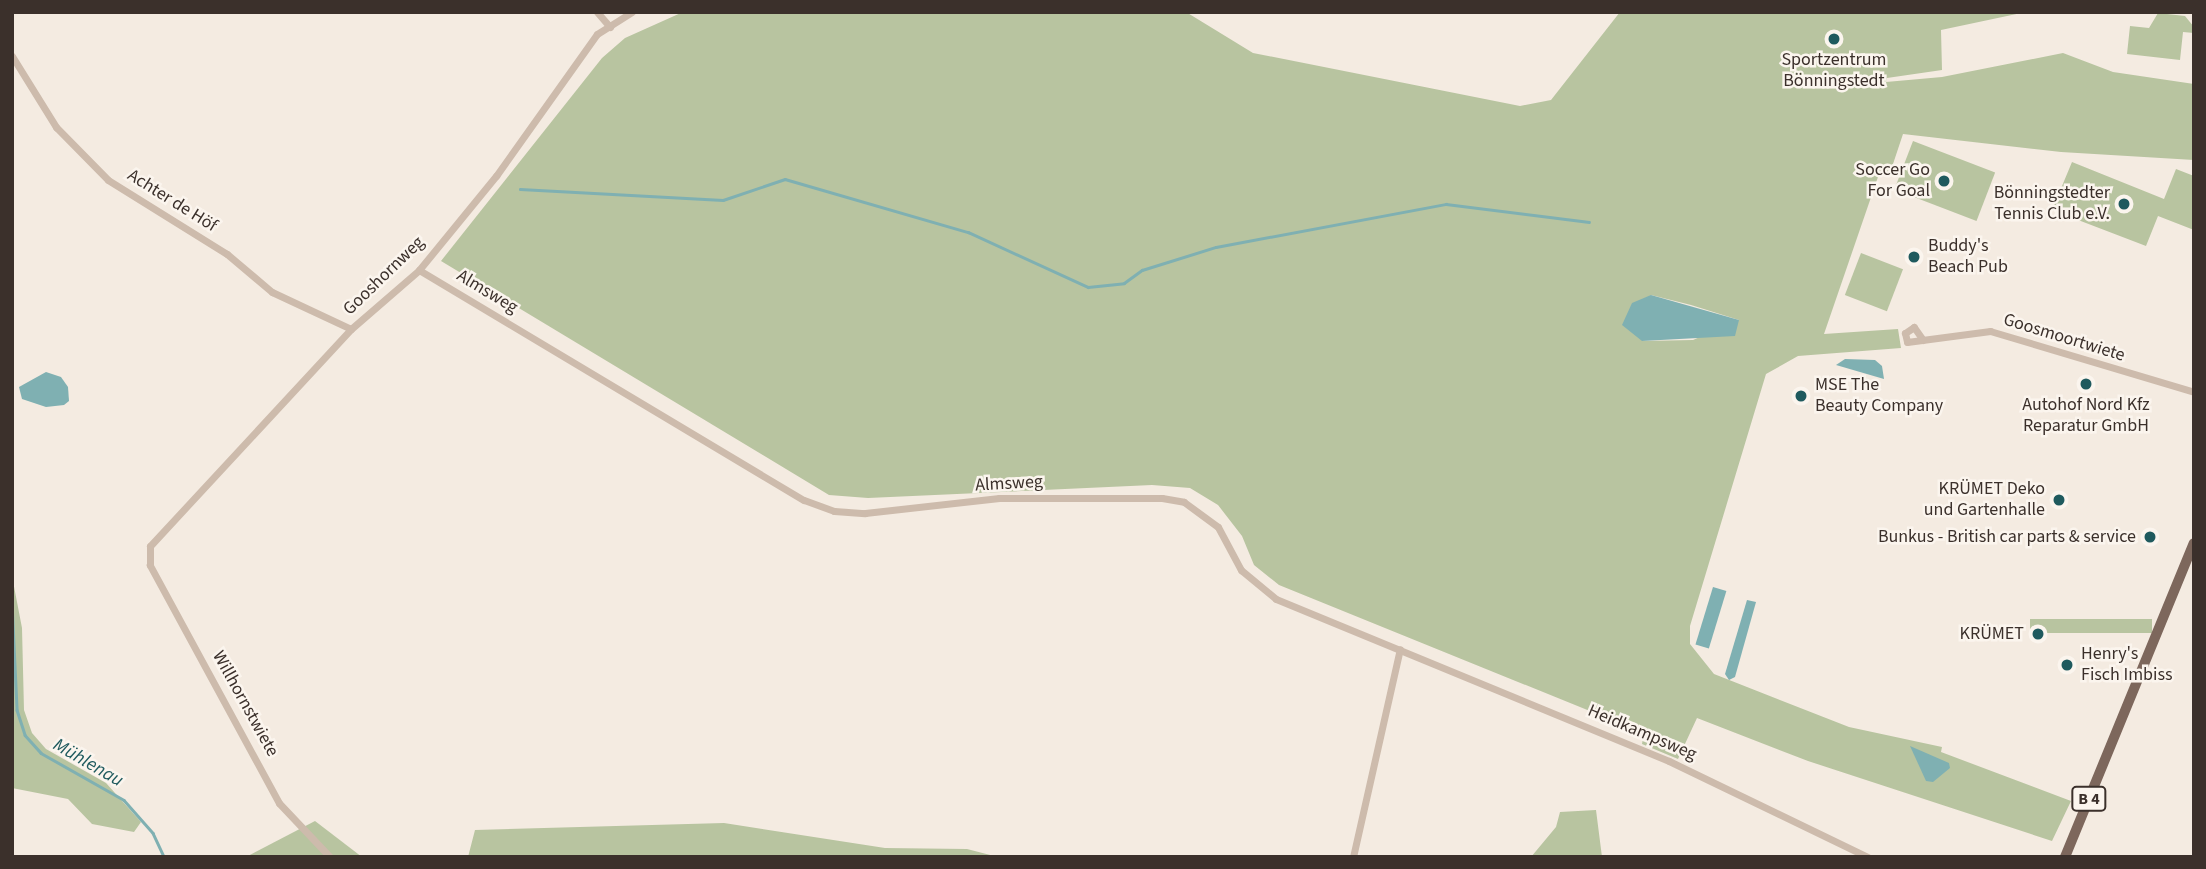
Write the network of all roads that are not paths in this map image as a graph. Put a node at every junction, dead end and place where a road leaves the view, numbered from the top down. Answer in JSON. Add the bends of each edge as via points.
{"nodes":[{"id":1,"x":597,"y":12,"type":"edge"},
{"id":2,"x":632,"y":12,"type":"edge"},
{"id":3,"x":610,"y":27,"type":"junction"},
{"id":4,"x":12,"y":57,"type":"edge"},
{"id":5,"x":419,"y":270,"type":"junction"},
{"id":6,"x":351,"y":330,"type":"junction"},
{"id":7,"x":1923,"y":340,"type":"dead end"},
{"id":8,"x":2194,"y":392,"type":"edge"},
{"id":9,"x":2194,"y":543,"type":"edge"},
{"id":10,"x":147,"y":555,"type":"joint"},
{"id":11,"x":1400,"y":649,"type":"junction"},
{"id":12,"x":330,"y":857,"type":"edge"},
{"id":13,"x":1353,"y":857,"type":"edge"},
{"id":14,"x":1868,"y":857,"type":"edge"},
{"id":15,"x":2065,"y":857,"type":"edge"}],
"edges":[{"from":1,"to":3,"type":"street"},
{"from":2,"to":3,"type":"street","name":"Gooshornweg"},
{"from":3,"to":5,"type":"street","name":"Gooshornweg","via":[[597,34],[496,176]]},
{"from":4,"to":6,"type":"street","name":"Achter de Höf","via":[[56,127],[108,180],[227,254],[272,292]]},
{"from":5,"to":6,"type":"street","name":"Gooshornweg"},
{"from":5,"to":11,"type":"street","name":"Almsweg","via":[[804,500],[834,511],[865,513],[999,498],[1162,498],[1184,502],[1218,527],[1241,570],[1256,587]]},
{"from":6,"to":10,"type":"street","name":"Gooshornweg","via":[[150,546]]},
{"from":7,"to":8,"type":"street","name":"Goosmoortwiete","via":[[1990,331]]},
{"from":9,"to":15,"type":"main road","number":"B 4"},
{"from":10,"to":12,"type":"street","name":"Willhornstwiete","via":[[279,803]]},
{"from":11,"to":13,"type":"street"},
{"from":11,"to":14,"type":"street","name":"Heidkampsweg","via":[[1673,762]]}]}
